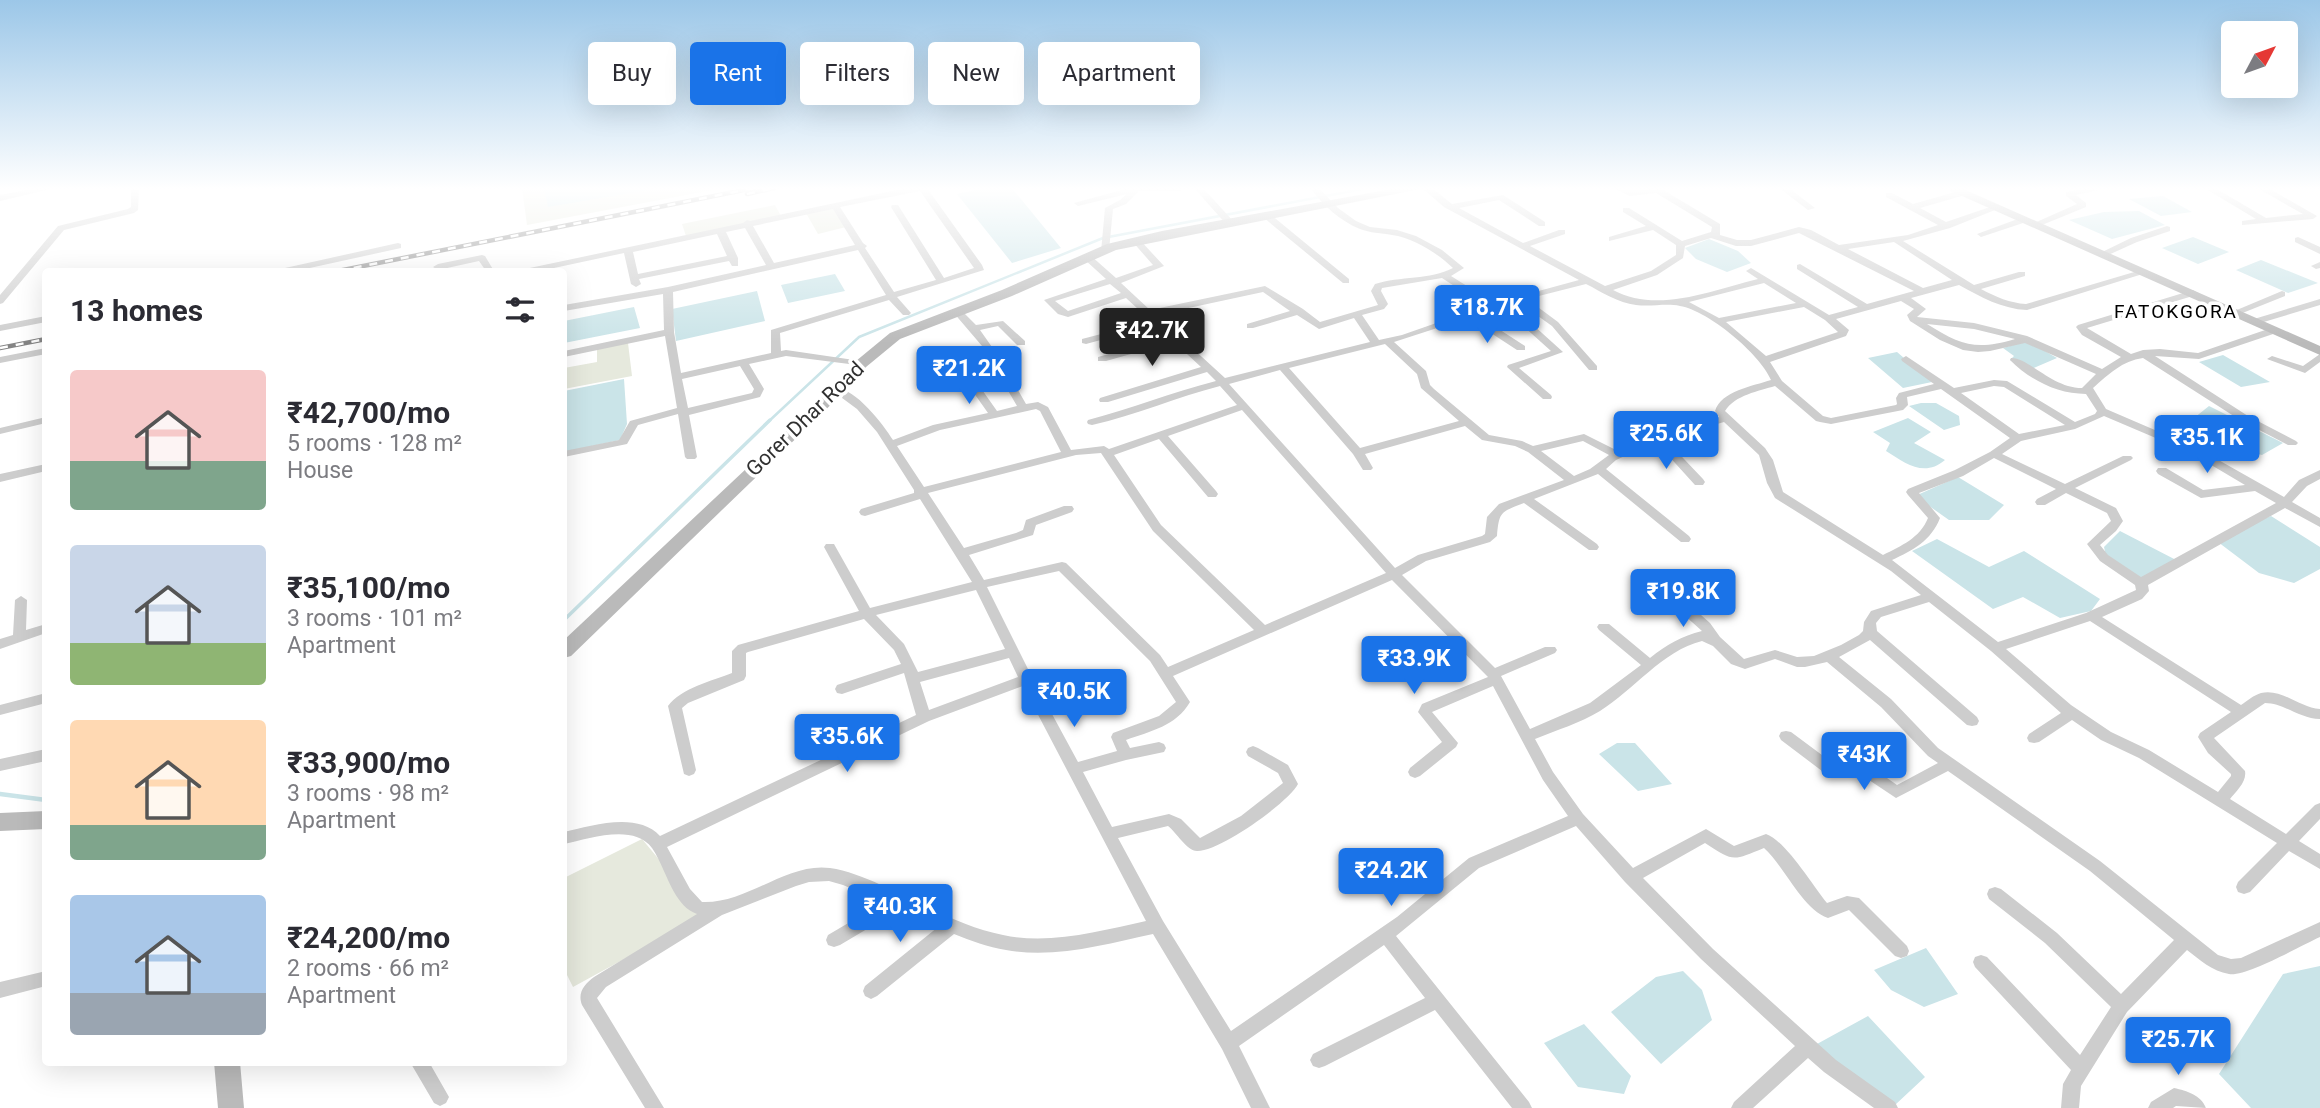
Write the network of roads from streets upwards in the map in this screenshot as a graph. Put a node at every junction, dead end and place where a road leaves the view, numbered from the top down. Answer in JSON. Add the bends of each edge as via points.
{"nodes":[{"id":1,"x":51,"y":240,"type":"edge"},
{"id":2,"x":673,"y":240,"type":"edge"},
{"id":3,"x":725,"y":240,"type":"edge"},
{"id":4,"x":756,"y":240,"type":"edge"},
{"id":5,"x":858,"y":240,"type":"edge"},
{"id":6,"x":915,"y":240,"type":"edge"},
{"id":7,"x":959,"y":240,"type":"edge"},
{"id":8,"x":1106,"y":240,"type":"edge"},
{"id":9,"x":1145,"y":240,"type":"edge"},
{"id":10,"x":1296,"y":240,"type":"edge"},
{"id":11,"x":1413,"y":240,"type":"edge"},
{"id":12,"x":1511,"y":240,"type":"edge"},
{"id":13,"x":1540,"y":240,"type":"edge"},
{"id":14,"x":1674,"y":240,"type":"edge"},
{"id":15,"x":1693,"y":240,"type":"edge"},
{"id":16,"x":1730,"y":240,"type":"edge"},
{"id":17,"x":1759,"y":240,"type":"edge"},
{"id":18,"x":1822,"y":240,"type":"edge"},
{"id":19,"x":1891,"y":240,"type":"edge"},
{"id":20,"x":1896,"y":240,"type":"edge"},
{"id":21,"x":2070,"y":240,"type":"edge"},
{"id":22,"x":2140,"y":240,"type":"edge"},
{"id":23,"x":2298,"y":240,"type":"dead end"},
{"id":24,"x":1136,"y":242,"type":"junction"},
{"id":25,"x":1681,"y":244,"type":"junction"},
{"id":26,"x":398,"y":246,"type":"dead end"},
{"id":27,"x":862,"y":246,"type":"junction"},
{"id":28,"x":1522,"y":246,"type":"junction"},
{"id":29,"x":1105,"y":247,"type":"junction"},
{"id":30,"x":1838,"y":248,"type":"junction"},
{"id":31,"x":628,"y":250,"type":"junction"},
{"id":32,"x":2320,"y":251,"type":"edge"},
{"id":33,"x":2103,"y":254,"type":"junction"},
{"id":34,"x":1087,"y":257,"type":"junction"},
{"id":35,"x":733,"y":258,"type":"junction"},
{"id":36,"x":438,"y":267,"type":"dead end"},
{"id":37,"x":772,"y":267,"type":"junction"},
{"id":38,"x":1800,"y":267,"type":"dead end"},
{"id":39,"x":299,"y":268,"type":"edge"},
{"id":40,"x":488,"y":268,"type":"edge"},
{"id":41,"x":542,"y":268,"type":"edge"},
{"id":42,"x":1751,"y":271,"type":"dead end"},
{"id":43,"x":2144,"y":272,"type":"junction"},
{"id":44,"x":740,"y":274,"type":"junction"},
{"id":45,"x":2022,"y":274,"type":"dead end"},
{"id":46,"x":1445,"y":276,"type":"junction"},
{"id":47,"x":635,"y":277,"type":"junction"},
{"id":48,"x":1766,"y":280,"type":"junction"},
{"id":49,"x":941,"y":281,"type":"junction"},
{"id":50,"x":1113,"y":281,"type":"junction"},
{"id":51,"x":1346,"y":281,"type":"dead end"},
{"id":52,"x":1586,"y":281,"type":"junction"},
{"id":53,"x":1961,"y":281,"type":"junction"},
{"id":54,"x":1974,"y":288,"type":"junction"},
{"id":55,"x":668,"y":290,"type":"junction"},
{"id":56,"x":1604,"y":290,"type":"junction"},
{"id":57,"x":1923,"y":292,"type":"junction"},
{"id":58,"x":2193,"y":293,"type":"junction"},
{"id":59,"x":1128,"y":294,"type":"junction"},
{"id":60,"x":2282,"y":294,"type":"dead end"},
{"id":61,"x":639,"y":295,"type":"junction"},
{"id":62,"x":891,"y":296,"type":"junction"},
{"id":63,"x":1,"y":297,"type":"edge"},
{"id":64,"x":1520,"y":298,"type":"junction"},
{"id":65,"x":1904,"y":298,"type":"junction"},
{"id":66,"x":2320,"y":302,"type":"edge"},
{"id":67,"x":1673,"y":303,"type":"junction"},
{"id":68,"x":1805,"y":304,"type":"junction"},
{"id":69,"x":1498,"y":305,"type":"junction"},
{"id":70,"x":567,"y":307,"type":"edge"},
{"id":71,"x":1867,"y":308,"type":"junction"},
{"id":72,"x":958,"y":312,"type":"junction"},
{"id":73,"x":1300,"y":312,"type":"junction"},
{"id":74,"x":2237,"y":312,"type":"junction"},
{"id":75,"x":906,"y":313,"type":"dead end"},
{"id":76,"x":1356,"y":314,"type":"junction"},
{"id":77,"x":1469,"y":315,"type":"junction"},
{"id":78,"x":1153,"y":318,"type":"junction"},
{"id":79,"x":1828,"y":318,"type":"junction"},
{"id":80,"x":1913,"y":319,"type":"junction"},
{"id":81,"x":42,"y":320,"type":"edge"},
{"id":82,"x":1717,"y":321,"type":"junction"},
{"id":83,"x":2257,"y":321,"type":"junction"},
{"id":84,"x":1250,"y":326,"type":"dead end"},
{"id":85,"x":0,"y":328,"type":"edge"},
{"id":86,"x":976,"y":328,"type":"junction"},
{"id":87,"x":2275,"y":330,"type":"junction"},
{"id":88,"x":669,"y":332,"type":"junction"},
{"id":89,"x":1176,"y":338,"type":"junction"},
{"id":90,"x":2026,"y":339,"type":"junction"},
{"id":91,"x":1086,"y":341,"type":"dead end"},
{"id":92,"x":1382,"y":342,"type":"junction"},
{"id":93,"x":1021,"y":343,"type":"dead end"},
{"id":94,"x":1521,"y":348,"type":"dead end"},
{"id":95,"x":2320,"y":351,"type":"edge"},
{"id":96,"x":42,"y":352,"type":"edge"},
{"id":97,"x":567,"y":353,"type":"edge"},
{"id":98,"x":2143,"y":354,"type":"junction"},
{"id":99,"x":776,"y":355,"type":"junction"},
{"id":100,"x":2130,"y":357,"type":"junction"},
{"id":101,"x":2320,"y":357,"type":"edge"},
{"id":102,"x":1102,"y":359,"type":"dead end"},
{"id":103,"x":1906,"y":359,"type":"dead end"},
{"id":104,"x":2272,"y":359,"type":"dead end"},
{"id":105,"x":0,"y":360,"type":"edge"},
{"id":106,"x":1765,"y":360,"type":"junction"},
{"id":107,"x":2015,"y":360,"type":"dead end"},
{"id":108,"x":743,"y":363,"type":"junction"},
{"id":109,"x":861,"y":364,"type":"junction"},
{"id":110,"x":1282,"y":367,"type":"junction"},
{"id":111,"x":1209,"y":368,"type":"junction"},
{"id":112,"x":1594,"y":368,"type":"dead end"},
{"id":113,"x":2102,"y":373,"type":"junction"},
{"id":114,"x":677,"y":377,"type":"junction"},
{"id":115,"x":970,"y":379,"type":"dead end"},
{"id":116,"x":1223,"y":382,"type":"junction"},
{"id":117,"x":1777,"y":382,"type":"junction"},
{"id":118,"x":1942,"y":384,"type":"junction"},
{"id":119,"x":838,"y":390,"type":"junction"},
{"id":120,"x":2087,"y":391,"type":"junction"},
{"id":121,"x":1952,"y":392,"type":"junction"},
{"id":122,"x":1547,"y":397,"type":"dead end"},
{"id":123,"x":1104,"y":400,"type":"dead end"},
{"id":124,"x":1244,"y":406,"type":"junction"},
{"id":125,"x":1023,"y":408,"type":"junction"},
{"id":126,"x":681,"y":411,"type":"junction"},
{"id":127,"x":2102,"y":411,"type":"junction"},
{"id":128,"x":994,"y":414,"type":"junction"},
{"id":129,"x":1726,"y":418,"type":"junction"},
{"id":130,"x":42,"y":421,"type":"edge"},
{"id":131,"x":1093,"y":422,"type":"dead end"},
{"id":132,"x":1467,"y":422,"type":"junction"},
{"id":133,"x":2074,"y":426,"type":"junction"},
{"id":134,"x":0,"y":431,"type":"edge"},
{"id":135,"x":1161,"y":435,"type":"junction"},
{"id":136,"x":1658,"y":438,"type":"junction"},
{"id":137,"x":2017,"y":438,"type":"junction"},
{"id":138,"x":2292,"y":443,"type":"dead end"},
{"id":139,"x":891,"y":444,"type":"junction"},
{"id":140,"x":1532,"y":450,"type":"junction"},
{"id":141,"x":1358,"y":452,"type":"junction"},
{"id":142,"x":567,"y":453,"type":"edge"},
{"id":143,"x":1108,"y":453,"type":"junction"},
{"id":144,"x":1068,"y":454,"type":"junction"},
{"id":145,"x":1994,"y":454,"type":"junction"},
{"id":146,"x":1618,"y":455,"type":"junction"},
{"id":147,"x":691,"y":457,"type":"dead end"},
{"id":148,"x":2127,"y":458,"type":"dead end"},
{"id":149,"x":42,"y":468,"type":"edge"},
{"id":150,"x":1367,"y":468,"type":"dead end"},
{"id":151,"x":1599,"y":469,"type":"junction"},
{"id":152,"x":2162,"y":471,"type":"dead end"},
{"id":153,"x":2320,"y":474,"type":"edge"},
{"id":154,"x":0,"y":478,"type":"edge"},
{"id":155,"x":1573,"y":481,"type":"junction"},
{"id":156,"x":1699,"y":481,"type":"dead end"},
{"id":157,"x":2256,"y":487,"type":"junction"},
{"id":158,"x":2064,"y":488,"type":"junction"},
{"id":159,"x":920,"y":493,"type":"junction"},
{"id":160,"x":1212,"y":494,"type":"dead end"},
{"id":161,"x":1526,"y":499,"type":"junction"},
{"id":162,"x":2041,"y":502,"type":"dead end"},
{"id":163,"x":2286,"y":503,"type":"junction"},
{"id":164,"x":1068,"y":509,"type":"dead end"},
{"id":165,"x":865,"y":512,"type":"dead end"},
{"id":166,"x":2320,"y":523,"type":"edge"},
{"id":167,"x":1685,"y":539,"type":"dead end"},
{"id":168,"x":830,"y":547,"type":"dead end"},
{"id":169,"x":1593,"y":547,"type":"dead end"},
{"id":170,"x":961,"y":553,"type":"junction"},
{"id":171,"x":1882,"y":560,"type":"junction"},
{"id":172,"x":1395,"y":574,"type":"junction"},
{"id":173,"x":2141,"y":583,"type":"junction"},
{"id":174,"x":981,"y":584,"type":"junction"},
{"id":175,"x":1931,"y":597,"type":"junction"},
{"id":176,"x":21,"y":600,"type":"dead end"},
{"id":177,"x":1678,"y":602,"type":"dead end"},
{"id":178,"x":868,"y":615,"type":"junction"},
{"id":179,"x":2091,"y":616,"type":"junction"},
{"id":180,"x":1604,"y":627,"type":"dead end"},
{"id":181,"x":42,"y":629,"type":"edge"},
{"id":182,"x":1263,"y":631,"type":"junction"},
{"id":183,"x":1870,"y":633,"type":"junction"},
{"id":184,"x":19,"y":637,"type":"junction"},
{"id":185,"x":1715,"y":640,"type":"junction"},
{"id":186,"x":0,"y":644,"type":"edge"},
{"id":187,"x":567,"y":648,"type":"edge"},
{"id":188,"x":1996,"y":648,"type":"junction"},
{"id":189,"x":1550,"y":650,"type":"dead end"},
{"id":190,"x":1012,"y":652,"type":"junction"},
{"id":191,"x":1829,"y":656,"type":"junction"},
{"id":192,"x":1650,"y":665,"type":"junction"},
{"id":193,"x":911,"y":672,"type":"junction"},
{"id":194,"x":1167,"y":673,"type":"junction"},
{"id":195,"x":1494,"y":677,"type":"junction"},
{"id":196,"x":1026,"y":679,"type":"junction"},
{"id":197,"x":842,"y":690,"type":"dead end"},
{"id":198,"x":42,"y":699,"type":"edge"},
{"id":199,"x":0,"y":710,"type":"edge"},
{"id":200,"x":2240,"y":711,"type":"junction"},
{"id":201,"x":2072,"y":713,"type":"junction"},
{"id":202,"x":2320,"y":714,"type":"edge"},
{"id":203,"x":924,"y":717,"type":"junction"},
{"id":204,"x":1972,"y":720,"type":"dead end"},
{"id":205,"x":1786,"y":736,"type":"dead end"},
{"id":206,"x":1527,"y":737,"type":"junction"},
{"id":207,"x":2034,"y":738,"type":"dead end"},
{"id":208,"x":1159,"y":748,"type":"dead end"},
{"id":209,"x":1253,"y":752,"type":"dead end"},
{"id":210,"x":1126,"y":754,"type":"junction"},
{"id":211,"x":42,"y":756,"type":"edge"},
{"id":212,"x":1948,"y":764,"type":"junction"},
{"id":213,"x":0,"y":765,"type":"edge"},
{"id":214,"x":1075,"y":769,"type":"junction"},
{"id":215,"x":689,"y":770,"type":"dead end"},
{"id":216,"x":1415,"y":772,"type":"dead end"},
{"id":217,"x":2220,"y":800,"type":"junction"},
{"id":218,"x":2320,"y":809,"type":"edge"},
{"id":219,"x":1578,"y":818,"type":"junction"},
{"id":220,"x":42,"y":820,"type":"edge"},
{"id":221,"x":0,"y":822,"type":"edge"},
{"id":222,"x":1110,"y":834,"type":"junction"},
{"id":223,"x":567,"y":837,"type":"edge"},
{"id":224,"x":2287,"y":842,"type":"junction"},
{"id":225,"x":658,"y":844,"type":"junction"},
{"id":226,"x":2320,"y":862,"type":"edge"},
{"id":227,"x":1631,"y":877,"type":"junction"},
{"id":228,"x":2244,"y":887,"type":"dead end"},
{"id":229,"x":1995,"y":894,"type":"dead end"},
{"id":230,"x":900,"y":901,"type":"junction"},
{"id":231,"x":722,"y":907,"type":"junction"},
{"id":232,"x":952,"y":926,"type":"junction"},
{"id":233,"x":1157,"y":926,"type":"junction"},
{"id":234,"x":2320,"y":929,"type":"edge"},
{"id":235,"x":1385,"y":934,"type":"junction"},
{"id":236,"x":834,"y":940,"type":"dead end"},
{"id":237,"x":2185,"y":940,"type":"junction"},
{"id":238,"x":1901,"y":951,"type":"dead end"},
{"id":239,"x":1981,"y":962,"type":"dead end"},
{"id":240,"x":42,"y":979,"type":"edge"},
{"id":241,"x":0,"y":990,"type":"edge"},
{"id":242,"x":871,"y":991,"type":"dead end"},
{"id":243,"x":1438,"y":1000,"type":"junction"},
{"id":244,"x":2122,"y":1006,"type":"junction"},
{"id":245,"x":1228,"y":1043,"type":"junction"},
{"id":246,"x":1808,"y":1046,"type":"junction"},
{"id":247,"x":1319,"y":1060,"type":"dead end"},
{"id":248,"x":227,"y":1066,"type":"edge"},
{"id":249,"x":421,"y":1066,"type":"edge"},
{"id":250,"x":2080,"y":1067,"type":"junction"},
{"id":251,"x":440,"y":1097,"type":"dead end"},
{"id":252,"x":231,"y":1108,"type":"edge"},
{"id":253,"x":655,"y":1108,"type":"edge"},
{"id":254,"x":1261,"y":1108,"type":"edge"},
{"id":255,"x":1523,"y":1108,"type":"edge"},
{"id":256,"x":1740,"y":1108,"type":"edge"},
{"id":257,"x":1889,"y":1108,"type":"edge"},
{"id":258,"x":2070,"y":1108,"type":"edge"},
{"id":259,"x":2157,"y":1108,"type":"edge"},
{"id":260,"x":2197,"y":1108,"type":"edge"}],
"edges":[{"from":1,"to":63,"type":"street"},
{"from":2,"to":31,"type":"street"},
{"from":3,"to":35,"type":"street"},
{"from":4,"to":37,"type":"street"},
{"from":5,"to":27,"type":"street"},
{"from":6,"to":49,"type":"street"},
{"from":7,"to":49,"type":"street","via":[[979,267]]},
{"from":8,"to":29,"type":"street"},
{"from":9,"to":24,"type":"street","name":"Gorer Dhar Road"},
{"from":10,"to":51,"type":"street"},
{"from":11,"to":46,"type":"street","via":[[1459,268]]},
{"from":12,"to":28,"type":"street"},
{"from":13,"to":28,"type":"street"},
{"from":14,"to":25,"type":"street"},
{"from":15,"to":25,"type":"street"},
{"from":16,"to":17,"type":"street"},
{"from":18,"to":30,"type":"street"},
{"from":19,"to":30,"type":"street"},
{"from":20,"to":53,"type":"street"},
{"from":21,"to":33,"type":"street"},
{"from":22,"to":33,"type":"street"},
{"from":23,"to":32,"type":"street"},
{"from":24,"to":29,"type":"street","name":"Gorer Dhar Road"},
{"from":24,"to":50,"type":"street","via":[[1159,266]]},
{"from":25,"to":56,"type":"street","via":[[1680,256],[1671,264]]},
{"from":26,"to":39,"type":"street"},
{"from":27,"to":37,"type":"street"},
{"from":27,"to":62,"type":"street"},
{"from":28,"to":52,"type":"street"},
{"from":29,"to":34,"type":"street","name":"Gorer Dhar Road"},
{"from":30,"to":57,"type":"street"},
{"from":31,"to":41,"type":"street"},
{"from":31,"to":47,"type":"street"},
{"from":33,"to":43,"type":"street"},
{"from":34,"to":50,"type":"street"},
{"from":34,"to":72,"type":"street","name":"Gorer Dhar Road"},
{"from":35,"to":44,"type":"street"},
{"from":35,"to":47,"type":"street"},
{"from":36,"to":40,"type":"street","via":[[482,258]]},
{"from":37,"to":44,"type":"street"},
{"from":38,"to":71,"type":"street"},
{"from":42,"to":48,"type":"street"},
{"from":43,"to":54,"type":"street","via":[[2020,309]]},
{"from":43,"to":58,"type":"street"},
{"from":44,"to":55,"type":"street"},
{"from":45,"to":54,"type":"street"},
{"from":46,"to":69,"type":"street"},
{"from":46,"to":76,"type":"street","via":[[1383,284],[1376,291],[1381,307]]},
{"from":47,"to":61,"type":"street"},
{"from":48,"to":67,"type":"street"},
{"from":48,"to":68,"type":"street"},
{"from":49,"to":62,"type":"street"},
{"from":50,"to":59,"type":"street"},
{"from":50,"to":59,"type":"street","via":[[1049,300],[1068,314]]},
{"from":52,"to":56,"type":"street"},
{"from":52,"to":64,"type":"street"},
{"from":53,"to":54,"type":"street"},
{"from":53,"to":57,"type":"street"},
{"from":55,"to":61,"type":"street"},
{"from":55,"to":88,"type":"street"},
{"from":56,"to":67,"type":"street","via":[[1640,304]]},
{"from":57,"to":65,"type":"street"},
{"from":58,"to":74,"type":"street"},
{"from":58,"to":100,"type":"street","via":[[2081,327]]},
{"from":59,"to":78,"type":"street"},
{"from":60,"to":74,"type":"street"},
{"from":61,"to":70,"type":"street"},
{"from":62,"to":75,"type":"street"},
{"from":62,"to":99,"type":"street","via":[[775,332]]},
{"from":64,"to":69,"type":"street"},
{"from":64,"to":112,"type":"street","via":[[1563,332]]},
{"from":65,"to":71,"type":"street"},
{"from":65,"to":80,"type":"street","via":[[1921,309]]},
{"from":66,"to":83,"type":"street"},
{"from":67,"to":82,"type":"street","via":[[1700,309]]},
{"from":68,"to":79,"type":"street"},
{"from":68,"to":82,"type":"street"},
{"from":69,"to":77,"type":"street"},
{"from":69,"to":122,"type":"street","via":[[1558,352],[1512,367]]},
{"from":71,"to":79,"type":"street"},
{"from":72,"to":86,"type":"street"},
{"from":72,"to":109,"type":"street","name":"Gorer Dhar Road","via":[[895,336]]},
{"from":73,"to":76,"type":"street","via":[[1322,326]]},
{"from":73,"to":78,"type":"street","via":[[1271,290],[1260,289]]},
{"from":73,"to":84,"type":"street"},
{"from":74,"to":83,"type":"street"},
{"from":76,"to":92,"type":"street"},
{"from":77,"to":92,"type":"street"},
{"from":77,"to":94,"type":"street"},
{"from":78,"to":89,"type":"street"},
{"from":78,"to":91,"type":"street"},
{"from":79,"to":106,"type":"street","via":[[1842,334]]},
{"from":80,"to":90,"type":"street","via":[[1974,326]]},
{"from":80,"to":90,"type":"street","via":[[1961,349],[1989,350]]},
{"from":81,"to":85,"type":"street"},
{"from":82,"to":106,"type":"street"},
{"from":83,"to":87,"type":"street"},
{"from":86,"to":93,"type":"street","via":[[1000,323]]},
{"from":86,"to":125,"type":"street"},
{"from":87,"to":95,"type":"street"},
{"from":87,"to":98,"type":"street","via":[[2199,356]]},
{"from":88,"to":97,"type":"street"},
{"from":88,"to":114,"type":"street"},
{"from":89,"to":102,"type":"street"},
{"from":89,"to":111,"type":"street"},
{"from":90,"to":113,"type":"street"},
{"from":92,"to":110,"type":"street"},
{"from":92,"to":132,"type":"street","via":[[1422,373],[1425,386]]},
{"from":96,"to":105,"type":"street"},
{"from":98,"to":100,"type":"street"},
{"from":98,"to":138,"type":"street"},
{"from":99,"to":108,"type":"street"},
{"from":99,"to":109,"type":"street","via":[[794,353]]},
{"from":100,"to":113,"type":"street"},
{"from":101,"to":104,"type":"street","via":[[2305,370]]},
{"from":103,"to":118,"type":"street"},
{"from":106,"to":117,"type":"street"},
{"from":107,"to":120,"type":"street","via":[[2058,388]]},
{"from":108,"to":114,"type":"street"},
{"from":108,"to":126,"type":"street","via":[[759,389],[756,395]]},
{"from":109,"to":119,"type":"street","name":"Gorer Dhar Road"},
{"from":110,"to":116,"type":"street"},
{"from":110,"to":141,"type":"street"},
{"from":111,"to":116,"type":"street"},
{"from":111,"to":123,"type":"street"},
{"from":113,"to":120,"type":"street","via":[[2089,383]]},
{"from":114,"to":126,"type":"street"},
{"from":115,"to":128,"type":"street"},
{"from":116,"to":124,"type":"street"},
{"from":116,"to":131,"type":"street"},
{"from":117,"to":118,"type":"street","via":[[1820,419],[1831,421],[1899,408],[1902,395]]},
{"from":117,"to":129,"type":"street","via":[[1722,404],[1720,411]]},
{"from":118,"to":121,"type":"street"},
{"from":119,"to":139,"type":"street","via":[[861,407]]},
{"from":119,"to":187,"type":"street","name":"Gorer Dhar Road"},
{"from":120,"to":127,"type":"street"},
{"from":121,"to":133,"type":"street","via":[[2007,384]]},
{"from":121,"to":137,"type":"street"},
{"from":124,"to":135,"type":"street"},
{"from":124,"to":172,"type":"street"},
{"from":125,"to":128,"type":"street"},
{"from":125,"to":144,"type":"street","via":[[1041,406]]},
{"from":126,"to":142,"type":"street","via":[[634,422],[617,444]]},
{"from":126,"to":147,"type":"street"},
{"from":127,"to":133,"type":"street"},
{"from":127,"to":157,"type":"street","via":[[2187,446]]},
{"from":128,"to":139,"type":"street"},
{"from":129,"to":136,"type":"street"},
{"from":129,"to":171,"type":"street","via":[[1762,450],[1771,484],[1779,495]]},
{"from":130,"to":134,"type":"street"},
{"from":132,"to":140,"type":"street","via":[[1492,440]]},
{"from":132,"to":141,"type":"street"},
{"from":133,"to":137,"type":"street"},
{"from":135,"to":143,"type":"street"},
{"from":135,"to":160,"type":"street"},
{"from":136,"to":146,"type":"street"},
{"from":136,"to":156,"type":"street"},
{"from":137,"to":145,"type":"street"},
{"from":139,"to":159,"type":"street"},
{"from":140,"to":146,"type":"street","via":[[1584,437]]},
{"from":140,"to":155,"type":"street"},
{"from":141,"to":150,"type":"street"},
{"from":143,"to":144,"type":"street","via":[[1100,447]]},
{"from":143,"to":182,"type":"street","via":[[1157,528]]},
{"from":144,"to":159,"type":"street"},
{"from":145,"to":158,"type":"street"},
{"from":145,"to":171,"type":"street","via":[[1912,492],[1934,522],[1924,538]]},
{"from":146,"to":151,"type":"street"},
{"from":148,"to":158,"type":"street"},
{"from":149,"to":154,"type":"street"},
{"from":151,"to":155,"type":"street"},
{"from":151,"to":167,"type":"street"},
{"from":152,"to":157,"type":"street","via":[[2201,494]]},
{"from":153,"to":163,"type":"street","via":[[2303,483]]},
{"from":155,"to":161,"type":"street"},
{"from":157,"to":163,"type":"street"},
{"from":158,"to":162,"type":"street"},
{"from":158,"to":173,"type":"street","via":[[2112,510],[2117,521],[2093,544],[2104,558]]},
{"from":159,"to":165,"type":"street"},
{"from":159,"to":170,"type":"street"},
{"from":161,"to":169,"type":"street"},
{"from":161,"to":172,"type":"street","via":[[1496,512],[1491,536],[1486,539],[1422,558]]},
{"from":163,"to":166,"type":"street"},
{"from":163,"to":173,"type":"street"},
{"from":164,"to":170,"type":"street","via":[[1027,524],[1029,532],[1020,537]]},
{"from":168,"to":178,"type":"street"},
{"from":170,"to":174,"type":"street"},
{"from":171,"to":175,"type":"street"},
{"from":172,"to":182,"type":"street"},
{"from":172,"to":195,"type":"street"},
{"from":173,"to":179,"type":"street","via":[[2143,591],[2137,596]]},
{"from":174,"to":178,"type":"street"},
{"from":174,"to":190,"type":"street"},
{"from":174,"to":194,"type":"street","via":[[1062,566]]},
{"from":175,"to":183,"type":"street","via":[[1876,614]]},
{"from":175,"to":188,"type":"street"},
{"from":176,"to":184,"type":"street"},
{"from":177,"to":185,"type":"street"},
{"from":178,"to":193,"type":"street","via":[[899,647]]},
{"from":178,"to":215,"type":"street","via":[[743,648],[739,651],[739,676],[678,702],[676,718]]},
{"from":179,"to":188,"type":"street"},
{"from":179,"to":200,"type":"street"},
{"from":180,"to":192,"type":"street"},
{"from":181,"to":184,"type":"street"},
{"from":182,"to":194,"type":"street"},
{"from":183,"to":191,"type":"street"},
{"from":183,"to":204,"type":"street"},
{"from":184,"to":186,"type":"street"},
{"from":185,"to":191,"type":"street","via":[[1746,664],[1779,654],[1805,663]]},
{"from":185,"to":192,"type":"street","via":[[1696,637]]},
{"from":188,"to":201,"type":"street"},
{"from":189,"to":195,"type":"street"},
{"from":190,"to":193,"type":"street"},
{"from":190,"to":196,"type":"street"},
{"from":191,"to":212,"type":"street","via":[[1886,703]]},
{"from":192,"to":206,"type":"street","via":[[1594,708]]},
{"from":193,"to":197,"type":"street"},
{"from":193,"to":203,"type":"street"},
{"from":194,"to":210,"type":"street","via":[[1183,702],[1181,707],[1118,737]]},
{"from":195,"to":206,"type":"street"},
{"from":195,"to":216,"type":"street","via":[[1427,708],[1427,715],[1451,743]]},
{"from":196,"to":203,"type":"street"},
{"from":196,"to":214,"type":"street"},
{"from":198,"to":199,"type":"street"},
{"from":200,"to":202,"type":"street","via":[[2273,697],[2312,715]]},
{"from":200,"to":217,"type":"street","via":[[2205,737],[2238,771],[2239,777]]},
{"from":201,"to":207,"type":"street"},
{"from":201,"to":217,"type":"street"},
{"from":203,"to":225,"type":"street"},
{"from":205,"to":212,"type":"street","via":[[1827,767],[1852,761],[1896,792]]},
{"from":206,"to":219,"type":"street"},
{"from":208,"to":210,"type":"street"},
{"from":209,"to":222,"type":"street","via":[[1283,769],[1291,784],[1216,839],[1197,845],[1176,824],[1164,820]]},
{"from":210,"to":214,"type":"street"},
{"from":211,"to":213,"type":"street"},
{"from":212,"to":237,"type":"street","via":[[2095,866]]},
{"from":214,"to":222,"type":"street"},
{"from":217,"to":224,"type":"street"},
{"from":218,"to":224,"type":"street"},
{"from":219,"to":227,"type":"street"},
{"from":219,"to":235,"type":"street","via":[[1475,863]]},
{"from":220,"to":221,"type":"street"},
{"from":222,"to":233,"type":"street"},
{"from":223,"to":225,"type":"street","via":[[616,828],[648,835]]},
{"from":224,"to":226,"type":"street"},
{"from":224,"to":228,"type":"street"},
{"from":225,"to":231,"type":"street","via":[[689,901],[706,910]]},
{"from":227,"to":238,"type":"street","via":[[1706,835],[1731,852],[1766,840],[1821,908],[1828,911],[1853,903]]},
{"from":227,"to":246,"type":"street"},
{"from":229,"to":244,"type":"street"},
{"from":230,"to":231,"type":"street","via":[[823,874],[802,877]]},
{"from":230,"to":232,"type":"street"},
{"from":230,"to":236,"type":"street"},
{"from":231,"to":253,"type":"street","via":[[600,982],[587,999]]},
{"from":232,"to":233,"type":"street","via":[[987,939],[1032,946]]},
{"from":232,"to":242,"type":"street"},
{"from":233,"to":245,"type":"street"},
{"from":234,"to":237,"type":"street","via":[[2231,967],[2213,961]]},
{"from":235,"to":243,"type":"street"},
{"from":235,"to":245,"type":"street"},
{"from":237,"to":244,"type":"street"},
{"from":239,"to":250,"type":"street"},
{"from":240,"to":241,"type":"street"},
{"from":243,"to":247,"type":"street"},
{"from":243,"to":255,"type":"street"},
{"from":244,"to":250,"type":"street"},
{"from":245,"to":254,"type":"street"},
{"from":246,"to":256,"type":"street"},
{"from":246,"to":257,"type":"street"},
{"from":248,"to":252,"type":"street"},
{"from":249,"to":251,"type":"street"},
{"from":250,"to":258,"type":"street","via":[[2071,1084]]},
{"from":259,"to":260,"type":"street","via":[[2174,1097]]}]}
